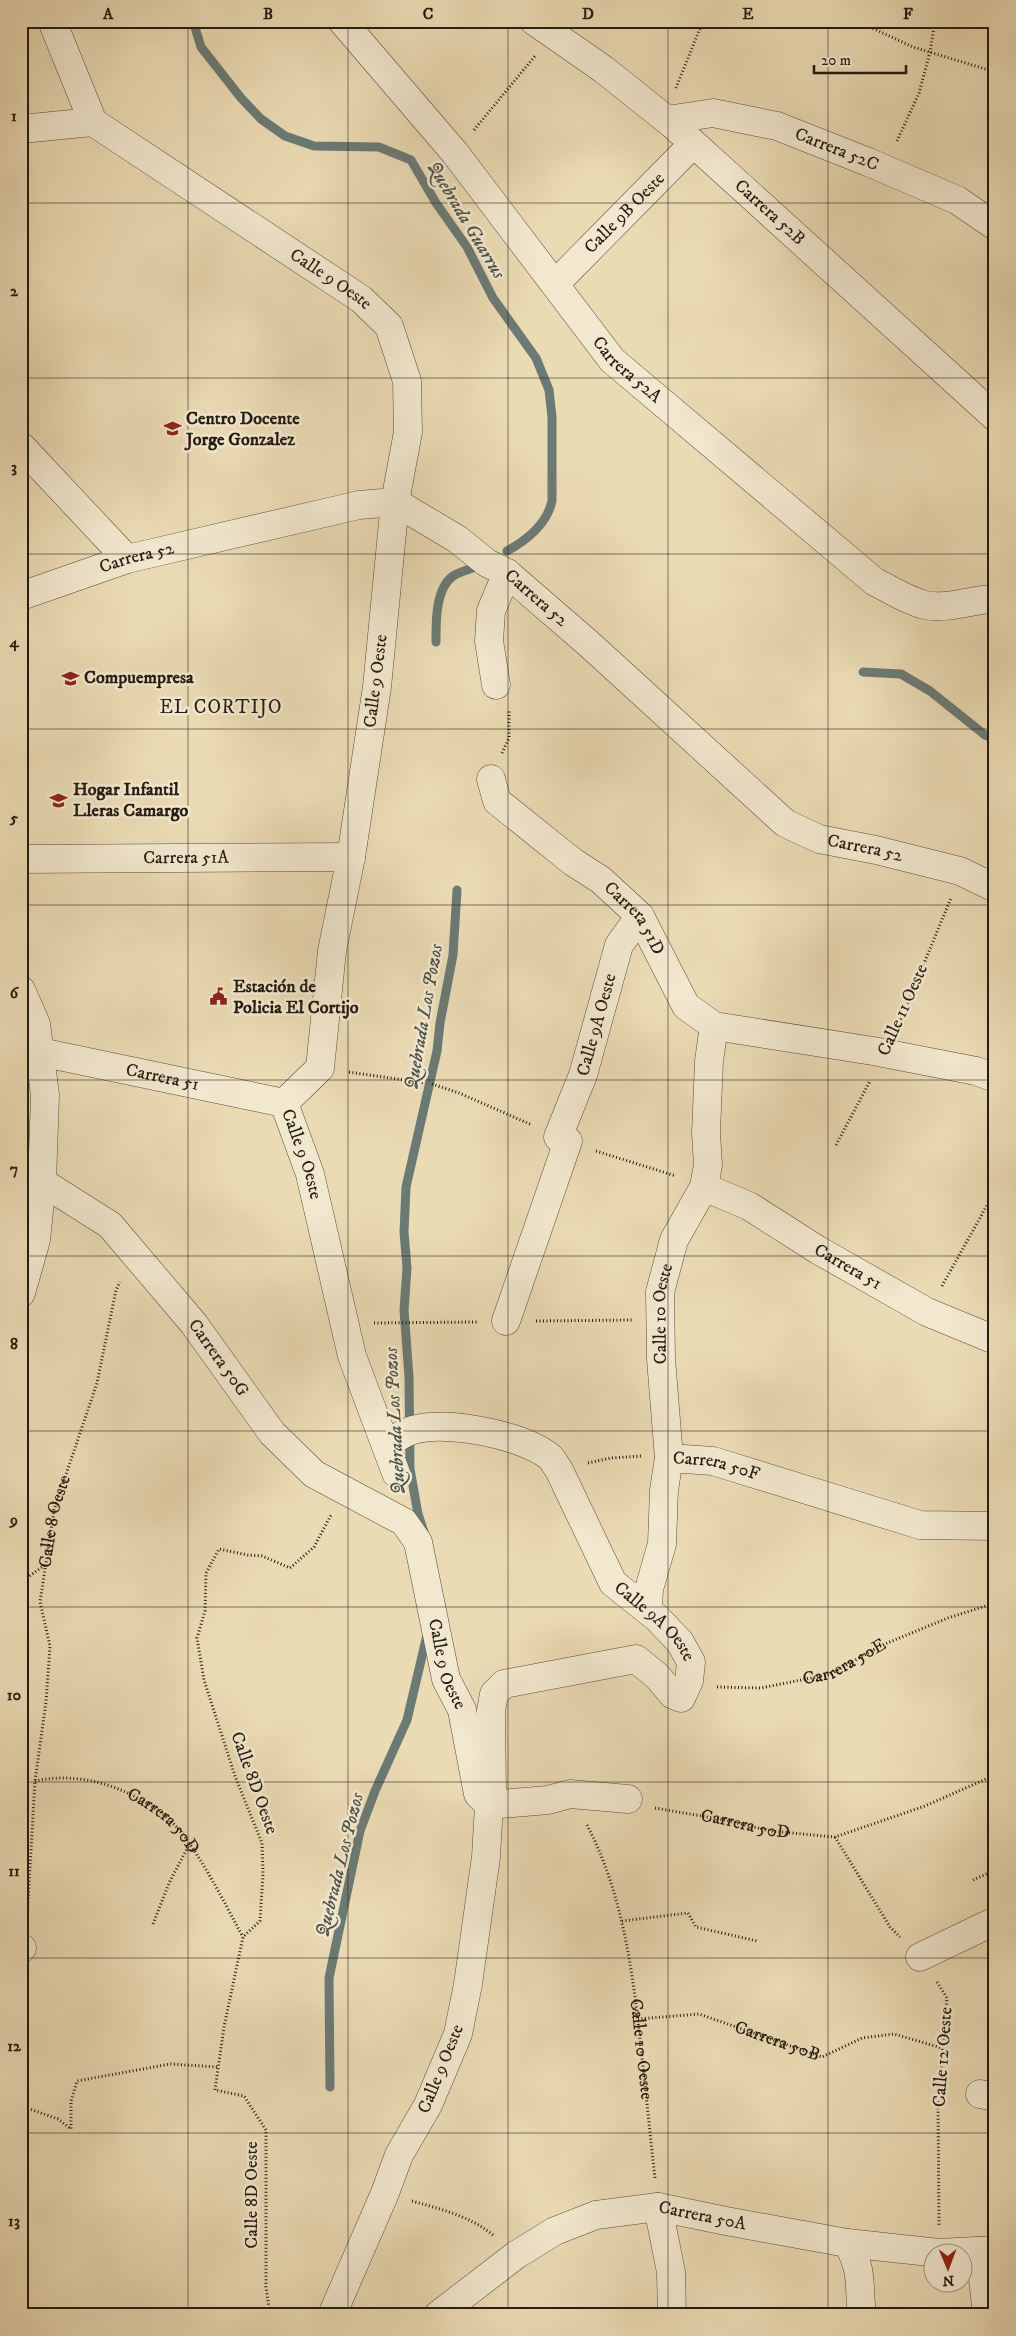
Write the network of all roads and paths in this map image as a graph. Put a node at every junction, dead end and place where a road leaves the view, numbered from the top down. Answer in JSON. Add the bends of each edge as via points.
{"nodes":[{"id":1,"x":52,"y":21,"type":"edge"},
{"id":2,"x":342,"y":21,"type":"edge"},
{"id":3,"x":703,"y":21,"type":"edge"},
{"id":4,"x":857,"y":21,"type":"edge"},
{"id":5,"x":935,"y":21,"type":"edge"},
{"id":6,"x":543,"y":28,"type":"edge"},
{"id":7,"x":930,"y":52,"type":"junction"},
{"id":8,"x":995,"y":72,"type":"edge"},
{"id":9,"x":667,"y":120,"type":"junction"},
{"id":10,"x":93,"y":122,"type":"junction"},
{"id":11,"x":21,"y":129,"type":"edge"},
{"id":12,"x":693,"y":144,"type":"junction"},
{"id":13,"x":455,"y":153,"type":"junction"},
{"id":14,"x":884,"y":169,"type":"junction"},
{"id":15,"x":995,"y":226,"type":"edge"},
{"id":16,"x":556,"y":283,"type":"junction"},
{"id":17,"x":995,"y":417,"type":"edge"},
{"id":18,"x":21,"y":446,"type":"edge"},
{"id":19,"x":395,"y":502,"type":"junction"},
{"id":20,"x":127,"y":559,"type":"junction"},
{"id":21,"x":507,"y":574,"type":"junction"},
{"id":22,"x":21,"y":596,"type":"edge"},
{"id":23,"x":995,"y":599,"type":"edge"},
{"id":24,"x":496,"y":685,"type":"joint"},
{"id":25,"x":491,"y":779,"type":"joint"},
{"id":26,"x":351,"y":858,"type":"junction"},
{"id":27,"x":21,"y":859,"type":"edge"},
{"id":28,"x":965,"y":874,"type":"junction"},
{"id":29,"x":995,"y":888,"type":"edge"},
{"id":30,"x":640,"y":916,"type":"junction"},
{"id":31,"x":21,"y":990,"type":"edge"},
{"id":32,"x":714,"y":1026,"type":"junction"},
{"id":33,"x":40,"y":1052,"type":"junction"},
{"id":34,"x":885,"y":1053,"type":"junction"},
{"id":35,"x":320,"y":1068,"type":"junction"},
{"id":36,"x":995,"y":1078,"type":"edge"},
{"id":37,"x":425,"y":1082,"type":"dead end"},
{"id":38,"x":284,"y":1103,"type":"junction"},
{"id":39,"x":836,"y":1145,"type":"dead end"},
{"id":40,"x":42,"y":1182,"type":"junction"},
{"id":41,"x":704,"y":1187,"type":"junction"},
{"id":42,"x":995,"y":1191,"type":"edge"},
{"id":43,"x":133,"y":1251,"type":"junction"},
{"id":44,"x":21,"y":1293,"type":"edge"},
{"id":45,"x":927,"y":1312,"type":"junction"},
{"id":46,"x":506,"y":1321,"type":"dead end"},
{"id":47,"x":995,"y":1340,"type":"edge"},
{"id":48,"x":386,"y":1445,"type":"junction"},
{"id":49,"x":668,"y":1458,"type":"junction"},
{"id":50,"x":559,"y":1470,"type":"junction"},
{"id":51,"x":396,"y":1473,"type":"dead end"},
{"id":52,"x":345,"y":1490,"type":"junction"},
{"id":53,"x":404,"y":1522,"type":"joint"},
{"id":54,"x":995,"y":1526,"type":"edge"},
{"id":55,"x":46,"y":1564,"type":"junction"},
{"id":56,"x":21,"y":1582,"type":"edge"},
{"id":57,"x":995,"y":1604,"type":"edge"},
{"id":58,"x":648,"y":1609,"type":"junction"},
{"id":59,"x":685,"y":1689,"type":"junction"},
{"id":60,"x":995,"y":1775,"type":"edge"},
{"id":61,"x":35,"y":1781,"type":"junction"},
{"id":62,"x":570,"y":1794,"type":"junction"},
{"id":63,"x":628,"y":1799,"type":"joint"},
{"id":64,"x":489,"y":1805,"type":"junction"},
{"id":65,"x":835,"y":1837,"type":"junction"},
{"id":66,"x":189,"y":1845,"type":"junction"},
{"id":67,"x":995,"y":1870,"type":"edge"},
{"id":68,"x":972,"y":1880,"type":"dead end"},
{"id":69,"x":622,"y":1921,"type":"junction"},
{"id":70,"x":995,"y":1921,"type":"edge"},
{"id":71,"x":153,"y":1924,"type":"dead end"},
{"id":72,"x":243,"y":1937,"type":"junction"},
{"id":73,"x":757,"y":1941,"type":"dead end"},
{"id":74,"x":22,"y":1949,"type":"edge"},
{"id":75,"x":920,"y":1957,"type":"junction"},
{"id":76,"x":638,"y":2019,"type":"junction"},
{"id":77,"x":942,"y":2048,"type":"junction"},
{"id":78,"x":218,"y":2066,"type":"junction"},
{"id":79,"x":21,"y":2106,"type":"edge"},
{"id":80,"x":385,"y":2194,"type":"junction"},
{"id":81,"x":658,"y":2207,"type":"junction"},
{"id":82,"x":847,"y":2243,"type":"junction"},
{"id":83,"x":939,"y":2244,"type":"edge"},
{"id":84,"x":987,"y":2250,"type":"edge"},
{"id":85,"x":924,"y":2251,"type":"edge"},
{"id":86,"x":974,"y":2251,"type":"edge"},
{"id":87,"x":516,"y":2255,"type":"junction"},
{"id":88,"x":270,"y":2315,"type":"edge"},
{"id":89,"x":332,"y":2315,"type":"edge"},
{"id":90,"x":438,"y":2315,"type":"edge"},
{"id":91,"x":672,"y":2315,"type":"edge"},
{"id":92,"x":862,"y":2315,"type":"edge"},
{"id":93,"x":987,"y":2315,"type":"edge"}],
"edges":[{"from":1,"to":10,"type":"street"},
{"from":2,"to":13,"type":"street","name":"Carrera 52A"},
{"from":3,"to":9,"type":"path"},
{"from":4,"to":7,"type":"path"},
{"from":5,"to":7,"type":"path"},
{"from":6,"to":9,"type":"street","name":"Carrera 52B","via":[[603,69]]},
{"from":6,"to":13,"type":"path"},
{"from":7,"to":8,"type":"path"},
{"from":7,"to":14,"type":"path","via":[[919,93]]},
{"from":9,"to":12,"type":"street","name":"Carrera 52B"},
{"from":9,"to":14,"type":"street","name":"Carrera 52C","via":[[713,113],[777,126]]},
{"from":10,"to":11,"type":"street"},
{"from":10,"to":19,"type":"street","name":"Calle 9 Oeste","via":[[360,299],[389,326],[407,381],[408,432]]},
{"from":12,"to":16,"type":"street","name":"Calle 9B Oeste"},
{"from":12,"to":17,"type":"street","name":"Carrera 52B"},
{"from":13,"to":16,"type":"street","name":"Carrera 52A"},
{"from":14,"to":15,"type":"street","name":"Carrera 52C","via":[[957,200]]},
{"from":16,"to":23,"type":"street","name":"Carrera 52A","via":[[612,360],[874,582],[925,605]]},
{"from":18,"to":20,"type":"street"},
{"from":19,"to":20,"type":"street","name":"Carrera 52","via":[[359,505]]},
{"from":19,"to":21,"type":"street","name":"Carrera 52"},
{"from":19,"to":26,"type":"street","name":"Calle 9 Oeste","via":[[376,687]]},
{"from":20,"to":22,"type":"street","name":"Carrera 52"},
{"from":21,"to":24,"type":"street","via":[[491,611],[489,640]]},
{"from":21,"to":28,"type":"street","name":"Carrera 52","via":[[589,644],[785,823],[819,838]]},
{"from":24,"to":25,"type":"path","via":[[500,700],[510,713],[510,738]]},
{"from":25,"to":30,"type":"street","name":"Carrera 51D","via":[[497,801],[572,862],[601,880]]},
{"from":26,"to":27,"type":"street","name":"Carrera 51A"},
{"from":26,"to":35,"type":"street","name":"Calle 9 Oeste","via":[[332,951]]},
{"from":28,"to":29,"type":"street","name":"Carrera 52"},
{"from":28,"to":34,"type":"path","name":"Calle 11 Oeste","via":[[952,896]]},
{"from":30,"to":32,"type":"street","name":"Carrera 51D","via":[[686,1006]]},
{"from":30,"to":46,"type":"street","name":"Calle 9A Oeste","via":[[619,945],[584,1075]]},
{"from":31,"to":33,"type":"street","via":[[36,1024]]},
{"from":32,"to":34,"type":"street","name":"Carrera 51D"},
{"from":32,"to":41,"type":"street","name":"Calle 10 Oeste","via":[[708,1061],[708,1165]]},
{"from":33,"to":38,"type":"street","name":"Carrera 51"},
{"from":33,"to":40,"type":"street","via":[[45,1095]]},
{"from":34,"to":36,"type":"street","name":"Carrera 51D","via":[[976,1071]]},
{"from":34,"to":39,"type":"path","name":"Calle 11 Oeste"},
{"from":35,"to":37,"type":"path"},
{"from":35,"to":38,"type":"street","name":"Calle 9 Oeste"},
{"from":38,"to":48,"type":"street","name":"Calle 9 Oeste","via":[[310,1174],[352,1356]]},
{"from":40,"to":43,"type":"street","name":"Carrera 50G","via":[[110,1225]]},
{"from":40,"to":44,"type":"street","via":[[36,1240]]},
{"from":41,"to":45,"type":"street","name":"Carrera 51","via":[[749,1206],[818,1250]]},
{"from":41,"to":49,"type":"street","name":"Calle 10 Oeste","via":[[674,1240],[660,1292]]},
{"from":42,"to":45,"type":"path"},
{"from":43,"to":52,"type":"street","name":"Carrera 50G","via":[[194,1324],[272,1433],[314,1474]]},
{"from":43,"to":55,"type":"path","name":"Calle 8 Oeste","via":[[116,1290],[97,1383],[54,1510]]},
{"from":45,"to":47,"type":"street","name":"Carrera 51"},
{"from":48,"to":50,"type":"street","via":[[412,1430],[447,1427],[483,1431],[527,1445],[550,1458]]},
{"from":48,"to":51,"type":"street","name":"Calle 9 Oeste"},
{"from":49,"to":50,"type":"path","name":"Carrera 50F","via":[[654,1455],[611,1458]]},
{"from":49,"to":54,"type":"street","name":"Carrera 50F","via":[[714,1462],[920,1525]]},
{"from":49,"to":58,"type":"street","name":"Calle 10 Oeste","via":[[662,1544],[649,1589]]},
{"from":50,"to":58,"type":"street","name":"Calle 9A Oeste","via":[[613,1583]]},
{"from":52,"to":53,"type":"street","name":"Carrera 50G"},
{"from":52,"to":72,"type":"path","name":"Calle 8D Oeste","via":[[314,1548],[290,1568],[262,1556],[219,1549],[206,1574],[205,1611],[197,1638],[204,1680],[235,1776],[262,1843],[260,1921]]},
{"from":53,"to":64,"type":"street","name":"Calle 9 Oeste","via":[[418,1542],[446,1679],[462,1710],[478,1794]]},
{"from":55,"to":56,"type":"path"},
{"from":55,"to":61,"type":"path","name":"Calle 8 Oeste","via":[[40,1602],[50,1646]]},
{"from":57,"to":59,"type":"path","name":"Carrera 50E","via":[[948,1618],[880,1646],[831,1674],[761,1688]]},
{"from":58,"to":59,"type":"street","name":"Calle 9A Oeste","via":[[684,1648],[691,1662]]},
{"from":59,"to":64,"type":"street","name":"Calle 9 Oeste","via":[[673,1695],[636,1659],[504,1684],[494,1694],[491,1711],[492,1792]]},
{"from":60,"to":65,"type":"path","name":"Carrera 50D","via":[[925,1806]]},
{"from":61,"to":66,"type":"path","name":"Carrera 50D","via":[[54,1777],[99,1781],[165,1816]]},
{"from":61,"to":74,"type":"path","name":"Calle 8 Oeste","via":[[30,1908]]},
{"from":62,"to":63,"type":"street"},
{"from":62,"to":64,"type":"street","via":[[548,1800]]},
{"from":62,"to":69,"type":"path","name":"Calle 10 Oeste","via":[[597,1845]]},
{"from":63,"to":65,"type":"path","name":"Carrera 50D","via":[[649,1807],[770,1831]]},
{"from":64,"to":80,"type":"street","name":"Calle 9 Oeste","via":[[486,1856],[458,2034],[428,2106],[399,2155]]},
{"from":65,"to":75,"type":"path","name":"Calle 12 Oeste","via":[[890,1927]]},
{"from":66,"to":71,"type":"path"},
{"from":66,"to":72,"type":"path","name":"Carrera 50D"},
{"from":67,"to":68,"type":"path"},
{"from":69,"to":73,"type":"path","via":[[688,1912],[696,1927]]},
{"from":69,"to":76,"type":"path","name":"Calle 10 Oeste"},
{"from":70,"to":75,"type":"street"},
{"from":72,"to":78,"type":"path","name":"Calle 8D Oeste"},
{"from":75,"to":77,"type":"path","name":"Calle 12 Oeste","via":[[947,1998]]},
{"from":76,"to":77,"type":"path","name":"Carrera 50B","via":[[699,2014],[822,2056],[862,2038],[894,2034]]},
{"from":76,"to":81,"type":"path","name":"Calle 10 Oeste"},
{"from":77,"to":83,"type":"path","name":"Calle 12 Oeste","via":[[938,2101]]},
{"from":78,"to":79,"type":"path","via":[[170,2064],[77,2081],[71,2101],[71,2129],[58,2119]]},
{"from":78,"to":88,"type":"path","name":"Calle 8D Oeste","via":[[215,2090],[244,2096],[266,2130],[266,2287]]},
{"from":80,"to":87,"type":"path","via":[[450,2212],[481,2226]]},
{"from":80,"to":89,"type":"street","name":"Calle 9 Oeste"},
{"from":81,"to":82,"type":"street","name":"Carrera 50A"},
{"from":81,"to":87,"type":"street","name":"Carrera 50A","via":[[596,2216],[555,2231]]},
{"from":81,"to":91,"type":"street","via":[[671,2272]]},
{"from":82,"to":85,"type":"street","name":"Carrera 50A"},
{"from":82,"to":92,"type":"street","via":[[860,2274]]},
{"from":84,"to":86,"type":"street","name":"Carrera 50A"},
{"from":84,"to":93,"type":"street"},
{"from":87,"to":90,"type":"street","name":"Carrera 50A"}]}
